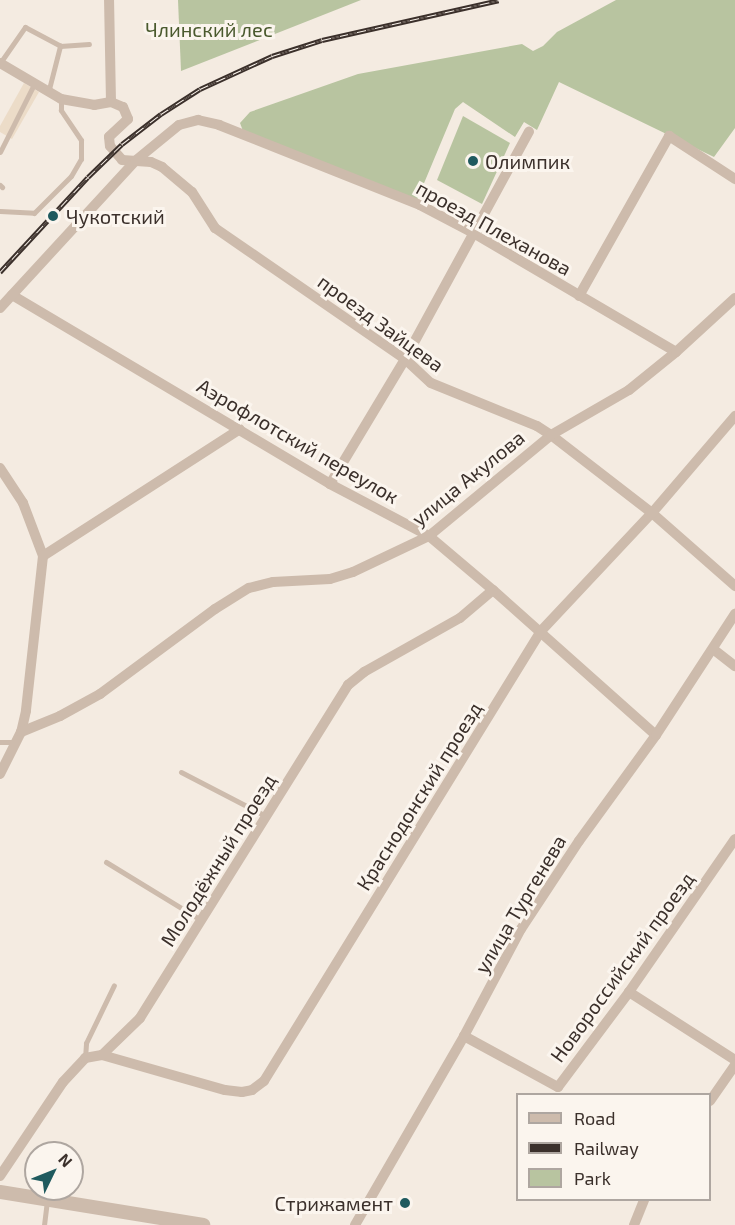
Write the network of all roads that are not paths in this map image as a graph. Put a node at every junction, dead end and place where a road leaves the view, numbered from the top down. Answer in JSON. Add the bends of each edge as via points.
{"nodes":[{"id":1,"x":109,"y":0,"type":"edge"},
{"id":2,"x":89,"y":44,"type":"dead end"},
{"id":3,"x":60,"y":46,"type":"junction"},
{"id":4,"x":0,"y":63,"type":"edge"},
{"id":5,"x":34,"y":84,"type":"junction"},
{"id":6,"x":48,"y":93,"type":"junction"},
{"id":7,"x":61,"y":99,"type":"junction"},
{"id":8,"x":111,"y":102,"type":"junction"},
{"id":9,"x":529,"y":132,"type":"dead end"},
{"id":10,"x":0,"y":152,"type":"edge"},
{"id":11,"x":135,"y":161,"type":"junction"},
{"id":12,"x":735,"y":179,"type":"edge"},
{"id":13,"x":0,"y":211,"type":"edge"},
{"id":14,"x":475,"y":234,"type":"junction"},
{"id":15,"x":12,"y":295,"type":"junction"},
{"id":16,"x":579,"y":296,"type":"junction"},
{"id":17,"x":735,"y":298,"type":"edge"},
{"id":18,"x":0,"y":308,"type":"edge"},
{"id":19,"x":676,"y":352,"type":"junction"},
{"id":20,"x":405,"y":359,"type":"junction"},
{"id":21,"x":735,"y":416,"type":"edge"},
{"id":22,"x":240,"y":429,"type":"junction"},
{"id":23,"x":551,"y":435,"type":"junction"},
{"id":24,"x":0,"y":468,"type":"edge"},
{"id":25,"x":330,"y":484,"type":"junction"},
{"id":26,"x":652,"y":513,"type":"junction"},
{"id":27,"x":429,"y":536,"type":"junction"},
{"id":28,"x":43,"y":556,"type":"junction"},
{"id":29,"x":735,"y":586,"type":"edge"},
{"id":30,"x":493,"y":590,"type":"junction"},
{"id":31,"x":735,"y":614,"type":"edge"},
{"id":32,"x":541,"y":631,"type":"junction"},
{"id":33,"x":712,"y":649,"type":"junction"},
{"id":34,"x":735,"y":666,"type":"edge"},
{"id":35,"x":656,"y":735,"type":"junction"},
{"id":36,"x":19,"y":737,"type":"junction"},
{"id":37,"x":0,"y":742,"type":"edge"},
{"id":38,"x":181,"y":772,"type":"dead end"},
{"id":39,"x":0,"y":774,"type":"edge"},
{"id":40,"x":266,"y":816,"type":"junction"},
{"id":41,"x":735,"y":839,"type":"edge"},
{"id":42,"x":106,"y":862,"type":"dead end"},
{"id":43,"x":201,"y":920,"type":"junction"},
{"id":44,"x":114,"y":985,"type":"dead end"},
{"id":45,"x":629,"y":992,"type":"junction"},
{"id":46,"x":464,"y":1036,"type":"junction"},
{"id":47,"x":102,"y":1055,"type":"junction"},
{"id":48,"x":85,"y":1058,"type":"junction"},
{"id":49,"x":735,"y":1060,"type":"edge"},
{"id":50,"x":735,"y":1065,"type":"edge"},
{"id":51,"x":556,"y":1091,"type":"edge"},
{"id":52,"x":711,"y":1100,"type":"edge"},
{"id":53,"x":0,"y":1176,"type":"edge"},
{"id":54,"x":0,"y":1192,"type":"edge"},
{"id":55,"x":24,"y":1197,"type":"edge"},
{"id":56,"x":47,"y":1201,"type":"joint"},
{"id":57,"x":644,"y":1201,"type":"edge"},
{"id":58,"x":44,"y":1225,"type":"edge"},
{"id":59,"x":203,"y":1225,"type":"edge"},
{"id":60,"x":355,"y":1225,"type":"edge"},
{"id":61,"x":634,"y":1225,"type":"edge"}],
"edges":[{"from":1,"to":8,"type":"street"},
{"from":2,"to":3,"type":"lane"},
{"from":3,"to":4,"type":"lane","via":[[26,27]]},
{"from":3,"to":6,"type":"lane"},
{"from":4,"to":5,"type":"street"},
{"from":5,"to":6,"type":"street"},
{"from":5,"to":10,"type":"lane"},
{"from":6,"to":7,"type":"street"},
{"from":7,"to":8,"type":"street","via":[[94,105]]},
{"from":7,"to":13,"type":"lane","via":[[61,110],[81,140],[81,159],[71,176],[34,213]]},
{"from":8,"to":11,"type":"street","name":"проезд Зайцева","via":[[123,107],[128,119],[109,137],[110,146],[122,160]]},
{"from":9,"to":14,"type":"street"},
{"from":11,"to":14,"type":"street","name":"проезд Плеханова","via":[[179,125],[198,120],[420,205]]},
{"from":11,"to":15,"type":"street","name":"проезд Плеханова"},
{"from":11,"to":20,"type":"street","name":"проезд Зайцева","via":[[162,167],[192,192],[215,228]]},
{"from":12,"to":16,"type":"street","via":[[669,136]]},
{"from":14,"to":16,"type":"street","name":"проезд Плеханова"},
{"from":14,"to":20,"type":"street"},
{"from":15,"to":18,"type":"street","name":"проезд Плеханова"},
{"from":15,"to":22,"type":"street","name":"Аэрофлотский переулок"},
{"from":16,"to":19,"type":"street","name":"проезд Плеханова"},
{"from":17,"to":19,"type":"street","name":"улица Акулова"},
{"from":19,"to":23,"type":"street","name":"улица Акулова","via":[[629,390]]},
{"from":20,"to":23,"type":"street","name":"проезд Зайцева","via":[[431,383]]},
{"from":20,"to":25,"type":"street"},
{"from":21,"to":26,"type":"street","name":"Краснодонский проезд"},
{"from":22,"to":25,"type":"street","name":"Аэрофлотский переулок"},
{"from":22,"to":28,"type":"street"},
{"from":23,"to":26,"type":"street","name":"проезд Зайцева"},
{"from":23,"to":27,"type":"street","name":"улица Акулова"},
{"from":24,"to":28,"type":"street","via":[[23,503]]},
{"from":25,"to":27,"type":"street","name":"Аэрофлотский переулок"},
{"from":26,"to":29,"type":"street","name":"проезд Зайцева"},
{"from":26,"to":32,"type":"street","name":"Краснодонский проезд"},
{"from":27,"to":30,"type":"street","name":"Аэрофлотский переулок"},
{"from":27,"to":36,"type":"street","name":"улица Акулова","via":[[330,579],[273,582],[249,588],[214,609],[100,694]]},
{"from":28,"to":36,"type":"street"},
{"from":30,"to":32,"type":"street","name":"Аэрофлотский переулок"},
{"from":30,"to":40,"type":"street","name":"Молодёжный проезд","via":[[460,618],[348,685]]},
{"from":31,"to":33,"type":"street","name":"улица Тургенева"},
{"from":32,"to":35,"type":"street","name":"Аэрофлотский переулок"},
{"from":32,"to":47,"type":"street","name":"Краснодонский проезд","via":[[264,1081],[252,1090],[225,1090]]},
{"from":33,"to":34,"type":"street"},
{"from":33,"to":35,"type":"street","name":"улица Тургенева"},
{"from":35,"to":46,"type":"street","name":"улица Тургенева","via":[[521,929]]},
{"from":36,"to":37,"type":"lane"},
{"from":36,"to":39,"type":"street"},
{"from":38,"to":40,"type":"lane"},
{"from":40,"to":43,"type":"street","name":"Молодёжный проезд"},
{"from":41,"to":45,"type":"street","name":"Новороссийский проезд"},
{"from":42,"to":43,"type":"lane"},
{"from":43,"to":47,"type":"street","name":"Молодёжный проезд","via":[[140,1018]]},
{"from":44,"to":48,"type":"lane","via":[[86,1043]]},
{"from":45,"to":49,"type":"street"},
{"from":45,"to":51,"type":"street","name":"Новороссийский проезд"},
{"from":46,"to":51,"type":"street","name":"Новороссийский проезд"},
{"from":46,"to":60,"type":"street","name":"улица Тургенева"},
{"from":47,"to":48,"type":"street"},
{"from":48,"to":53,"type":"street","via":[[63,1082]]},
{"from":50,"to":52,"type":"street"},
{"from":54,"to":55,"type":"street"},
{"from":56,"to":58,"type":"lane"},
{"from":56,"to":59,"type":"street"},
{"from":57,"to":61,"type":"street"}]}
